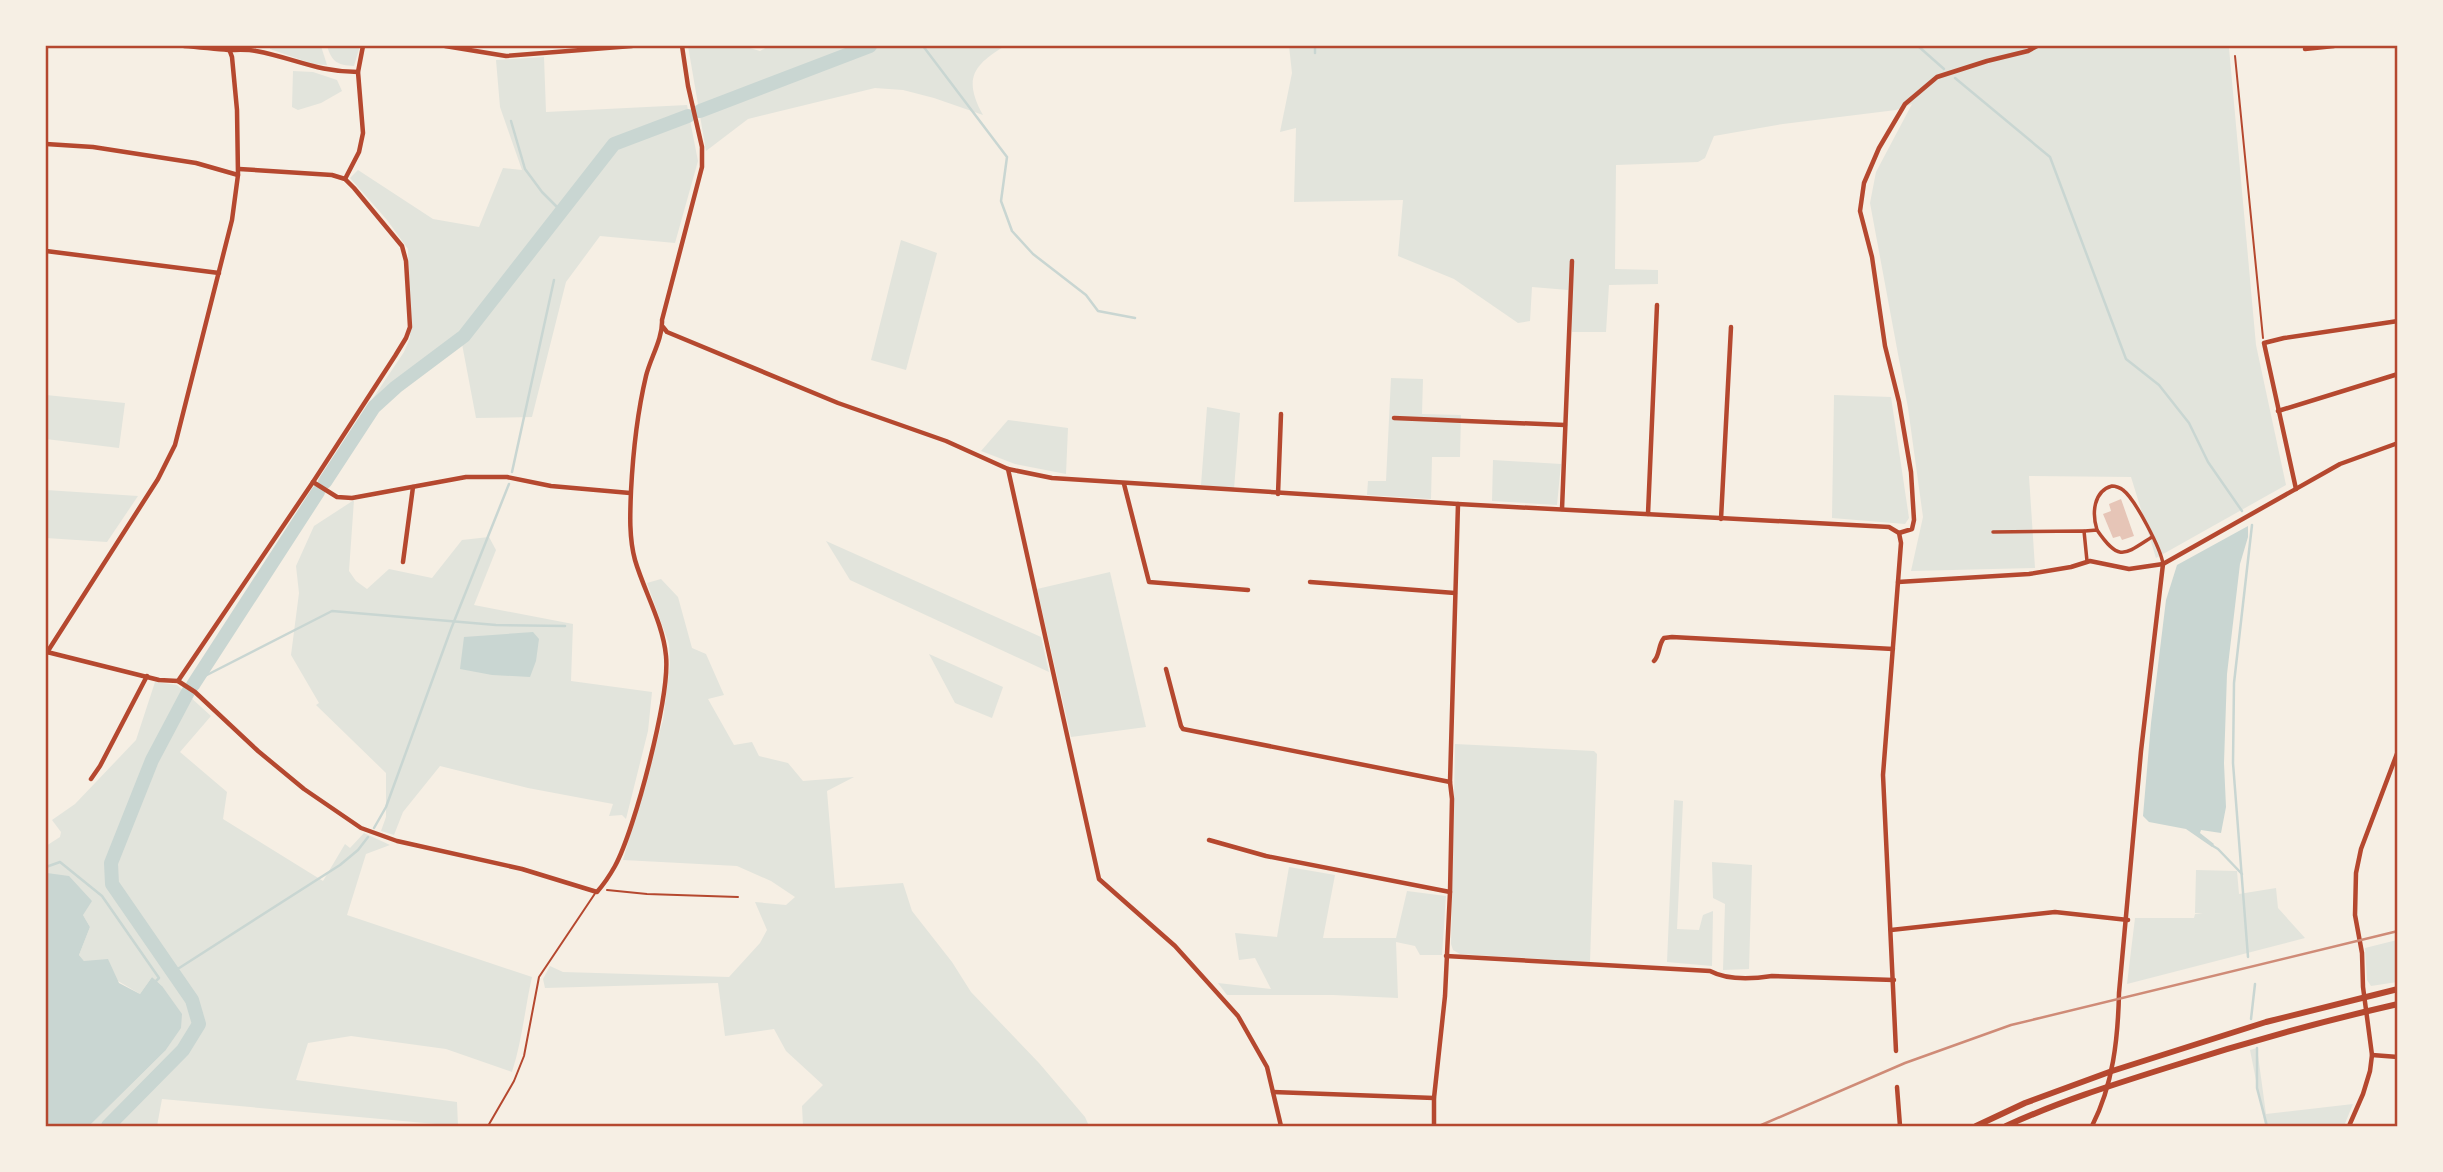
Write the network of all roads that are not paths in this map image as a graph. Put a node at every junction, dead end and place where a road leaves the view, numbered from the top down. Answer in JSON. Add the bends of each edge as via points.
{"nodes":[{"id":1,"x":184,"y":46,"type":"edge"},
{"id":2,"x":363,"y":46,"type":"edge"},
{"id":3,"x":445,"y":46,"type":"edge"},
{"id":4,"x":632,"y":46,"type":"edge"},
{"id":5,"x":682,"y":46,"type":"edge"},
{"id":6,"x":2037,"y":46,"type":"edge"},
{"id":7,"x":2334,"y":46,"type":"edge"},
{"id":8,"x":229,"y":48,"type":"edge"},
{"id":9,"x":2305,"y":48,"type":"dead end"},
{"id":10,"x":358,"y":72,"type":"junction"},
{"id":11,"x":46,"y":144,"type":"edge"},
{"id":12,"x":239,"y":172,"type":"junction"},
{"id":13,"x":345,"y":179,"type":"junction"},
{"id":14,"x":46,"y":251,"type":"edge"},
{"id":15,"x":1572,"y":261,"type":"dead end"},
{"id":16,"x":219,"y":273,"type":"junction"},
{"id":17,"x":1657,"y":305,"type":"dead end"},
{"id":18,"x":2398,"y":321,"type":"edge"},
{"id":19,"x":663,"y":327,"type":"junction"},
{"id":20,"x":1731,"y":327,"type":"dead end"},
{"id":21,"x":2398,"y":374,"type":"edge"},
{"id":22,"x":2278,"y":411,"type":"junction"},
{"id":23,"x":1281,"y":414,"type":"dead end"},
{"id":24,"x":1394,"y":418,"type":"dead end"},
{"id":25,"x":1565,"y":425,"type":"junction"},
{"id":26,"x":2398,"y":443,"type":"edge"},
{"id":27,"x":1008,"y":468,"type":"junction"},
{"id":28,"x":313,"y":482,"type":"junction"},
{"id":29,"x":1124,"y":484,"type":"junction"},
{"id":30,"x":413,"y":486,"type":"junction"},
{"id":31,"x":2296,"y":489,"type":"junction"},
{"id":32,"x":631,"y":493,"type":"junction"},
{"id":33,"x":1278,"y":494,"type":"junction"},
{"id":34,"x":1458,"y":504,"type":"junction"},
{"id":35,"x":1562,"y":509,"type":"junction"},
{"id":36,"x":1648,"y":514,"type":"junction"},
{"id":37,"x":1721,"y":519,"type":"junction"},
{"id":38,"x":2097,"y":530,"type":"junction"},
{"id":39,"x":2084,"y":531,"type":"junction"},
{"id":40,"x":1993,"y":532,"type":"dead end"},
{"id":41,"x":1899,"y":533,"type":"junction"},
{"id":42,"x":2152,"y":537,"type":"junction"},
{"id":43,"x":2087,"y":561,"type":"junction"},
{"id":44,"x":403,"y":562,"type":"dead end"},
{"id":45,"x":2162,"y":564,"type":"junction"},
{"id":46,"x":1310,"y":582,"type":"dead end"},
{"id":47,"x":1898,"y":582,"type":"junction"},
{"id":48,"x":1248,"y":590,"type":"dead end"},
{"id":49,"x":1455,"y":593,"type":"junction"},
{"id":50,"x":1893,"y":649,"type":"junction"},
{"id":51,"x":46,"y":653,"type":"edge"},
{"id":52,"x":1654,"y":661,"type":"dead end"},
{"id":53,"x":1166,"y":669,"type":"dead end"},
{"id":54,"x":147,"y":676,"type":"junction"},
{"id":55,"x":178,"y":681,"type":"junction"},
{"id":56,"x":2398,"y":751,"type":"edge"},
{"id":57,"x":91,"y":779,"type":"dead end"},
{"id":58,"x":1450,"y":782,"type":"junction"},
{"id":59,"x":1209,"y":840,"type":"dead end"},
{"id":60,"x":597,"y":892,"type":"junction"},
{"id":61,"x":1450,"y":892,"type":"junction"},
{"id":62,"x":2128,"y":920,"type":"junction"},
{"id":63,"x":1891,"y":930,"type":"junction"},
{"id":64,"x":1446,"y":956,"type":"junction"},
{"id":65,"x":1894,"y":980,"type":"junction"},
{"id":66,"x":2398,"y":989,"type":"edge"},
{"id":67,"x":2364,"y":997,"type":"junction"},
{"id":68,"x":2398,"y":1004,"type":"edge"},
{"id":69,"x":2367,"y":1011,"type":"junction"},
{"id":70,"x":1896,"y":1051,"type":"dead end"},
{"id":71,"x":2372,"y":1055,"type":"junction"},
{"id":72,"x":2398,"y":1056,"type":"edge"},
{"id":73,"x":2112,"y":1071,"type":"junction"},
{"id":74,"x":1897,"y":1087,"type":"dead end"},
{"id":75,"x":2106,"y":1088,"type":"junction"},
{"id":76,"x":1273,"y":1092,"type":"junction"},
{"id":77,"x":1434,"y":1098,"type":"junction"},
{"id":78,"x":488,"y":1126,"type":"edge"},
{"id":79,"x":1281,"y":1126,"type":"edge"},
{"id":80,"x":1434,"y":1126,"type":"edge"},
{"id":81,"x":1900,"y":1126,"type":"edge"},
{"id":82,"x":1976,"y":1126,"type":"edge"},
{"id":83,"x":2006,"y":1126,"type":"edge"},
{"id":84,"x":2092,"y":1126,"type":"edge"},
{"id":85,"x":2349,"y":1126,"type":"edge"}],
"edges":[{"from":1,"to":8,"type":"street"},
{"from":2,"to":10,"type":"street"},
{"from":3,"to":4,"type":"street","via":[[506,56]]},
{"from":5,"to":19,"type":"street","via":[[702,167]]},
{"from":6,"to":41,"type":"street","via":[[1937,77],[1905,104],[1864,183],[1860,211],[1911,471],[1914,520],[1912,529]]},
{"from":7,"to":9,"type":"street"},
{"from":8,"to":10,"type":"street","via":[[334,72]]},
{"from":8,"to":12,"type":"street"},
{"from":10,"to":13,"type":"street","via":[[363,132]]},
{"from":11,"to":12,"type":"street","via":[[93,147]]},
{"from":12,"to":13,"type":"street"},
{"from":12,"to":16,"type":"street"},
{"from":13,"to":28,"type":"street","via":[[402,246],[410,327]]},
{"from":14,"to":16,"type":"street"},
{"from":15,"to":25,"type":"street"},
{"from":16,"to":51,"type":"street","via":[[169,460]]},
{"from":17,"to":36,"type":"street"},
{"from":18,"to":22,"type":"street","via":[[2264,343]]},
{"from":19,"to":27,"type":"street","via":[[838,403]]},
{"from":19,"to":32,"type":"street","via":[[638,412]]},
{"from":20,"to":37,"type":"street"},
{"from":21,"to":22,"type":"street"},
{"from":22,"to":31,"type":"street"},
{"from":23,"to":33,"type":"street"},
{"from":24,"to":25,"type":"street"},
{"from":25,"to":35,"type":"street"},
{"from":26,"to":31,"type":"street","via":[[2340,464]]},
{"from":27,"to":29,"type":"street","via":[[1052,478]]},
{"from":27,"to":76,"type":"street","via":[[1098,879],[1175,946],[1238,1016],[1267,1067]]},
{"from":28,"to":30,"type":"street","via":[[337,497],[352,498]]},
{"from":28,"to":55,"type":"street"},
{"from":29,"to":33,"type":"street"},
{"from":29,"to":48,"type":"street","via":[[1149,582]]},
{"from":30,"to":32,"type":"street","via":[[466,477],[507,477]]},
{"from":30,"to":44,"type":"street"},
{"from":31,"to":45,"type":"street"},
{"from":32,"to":60,"type":"street","via":[[635,558],[666,656],[659,714],[627,839],[617,864]]},
{"from":33,"to":34,"type":"street"},
{"from":34,"to":35,"type":"street"},
{"from":34,"to":49,"type":"street"},
{"from":35,"to":36,"type":"street"},
{"from":36,"to":37,"type":"street"},
{"from":37,"to":41,"type":"street","via":[[1889,527]]},
{"from":38,"to":39,"type":"street"},
{"from":38,"to":42,"type":"street","via":[[2113,550],[2125,552]]},
{"from":38,"to":42,"type":"street","via":[[2098,498],[2112,486],[2132,499]]},
{"from":39,"to":40,"type":"street"},
{"from":39,"to":43,"type":"street"},
{"from":41,"to":47,"type":"street"},
{"from":42,"to":45,"type":"street"},
{"from":43,"to":45,"type":"street","via":[[2129,569]]},
{"from":43,"to":47,"type":"street","via":[[2029,574]]},
{"from":45,"to":62,"type":"street"},
{"from":46,"to":49,"type":"street"},
{"from":47,"to":50,"type":"street"},
{"from":49,"to":58,"type":"street"},
{"from":50,"to":52,"type":"street","via":[[1664,638]]},
{"from":50,"to":63,"type":"street","via":[[1883,775]]},
{"from":51,"to":54,"type":"street"},
{"from":53,"to":58,"type":"street","via":[[1184,729]]},
{"from":54,"to":55,"type":"street"},
{"from":54,"to":57,"type":"street"},
{"from":55,"to":60,"type":"street","via":[[304,789],[362,828]]},
{"from":56,"to":67,"type":"street","via":[[2356,873],[2355,915]]},
{"from":58,"to":61,"type":"street"},
{"from":59,"to":61,"type":"street","via":[[1266,856]]},
{"from":60,"to":78,"type":"lane","via":[[540,977],[524,1056]]},
{"from":61,"to":64,"type":"street"},
{"from":62,"to":63,"type":"street","via":[[2055,912]]},
{"from":62,"to":73,"type":"street"},
{"from":63,"to":65,"type":"street"},
{"from":64,"to":65,"type":"street","via":[[1710,971],[1759,978]]},
{"from":64,"to":77,"type":"street"},
{"from":65,"to":70,"type":"street"},
{"from":66,"to":67,"type":"main road"},
{"from":67,"to":69,"type":"street"},
{"from":67,"to":73,"type":"main road","via":[[2266,1022]]},
{"from":68,"to":69,"type":"main road"},
{"from":69,"to":71,"type":"street"},
{"from":69,"to":75,"type":"main road","via":[[2259,1038]]},
{"from":71,"to":72,"type":"street"},
{"from":71,"to":85,"type":"street"},
{"from":73,"to":75,"type":"street"},
{"from":73,"to":82,"type":"main road"},
{"from":74,"to":81,"type":"street"},
{"from":75,"to":83,"type":"main road"},
{"from":75,"to":84,"type":"street"},
{"from":76,"to":77,"type":"street"},
{"from":76,"to":79,"type":"street"},
{"from":77,"to":80,"type":"street"}]}
